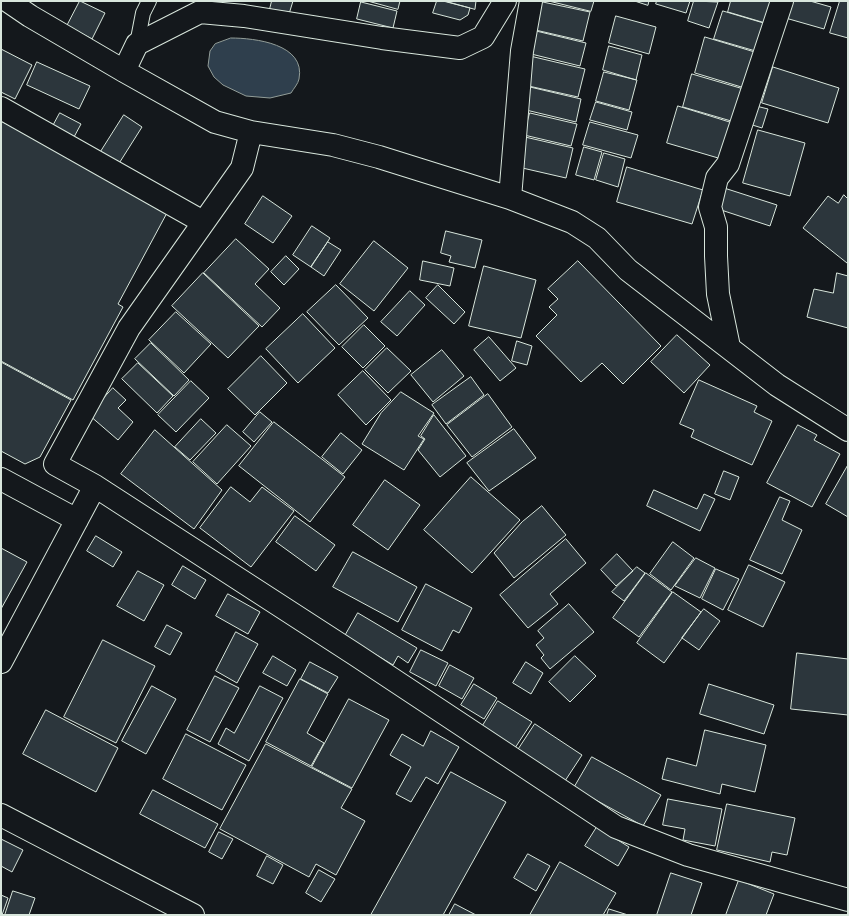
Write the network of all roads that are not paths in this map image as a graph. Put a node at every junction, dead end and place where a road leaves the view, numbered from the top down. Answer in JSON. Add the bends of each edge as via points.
{"nodes":[{"id":1,"x":8,"y":1,"type":"edge"},
{"id":2,"x":149,"y":1,"type":"edge"},
{"id":3,"x":505,"y":1,"type":"edge"},
{"id":4,"x":531,"y":1,"type":"edge"},
{"id":5,"x":782,"y":1,"type":"edge"},
{"id":6,"x":137,"y":44,"type":"junction"},
{"id":7,"x":124,"y":71,"type":"junction"},
{"id":8,"x":1,"y":108,"type":"edge"},
{"id":9,"x":251,"y":132,"type":"junction"},
{"id":10,"x":510,"y":198,"type":"junction"},
{"id":11,"x":203,"y":222,"type":"junction"},
{"id":12,"x":729,"y":347,"type":"junction"},
{"id":13,"x":848,"y":430,"type":"edge"},
{"id":14,"x":1,"y":479,"type":"edge"},
{"id":15,"x":95,"y":486,"type":"junction"},
{"id":16,"x":77,"y":520,"type":"junction"},
{"id":17,"x":1,"y":662,"type":"edge"},
{"id":18,"x":1,"y":815,"type":"edge"},
{"id":19,"x":848,"y":900,"type":"edge"},
{"id":20,"x":192,"y":915,"type":"edge"}],
"edges":[{"from":1,"to":7,"type":"street"},
{"from":2,"to":6,"type":"lane","via":[[143,13]]},
{"from":3,"to":6,"type":"street","via":[[483,37],[460,48],[244,16],[200,12]]},
{"from":4,"to":10,"type":"street","via":[[522,51]]},
{"from":5,"to":12,"type":"street","via":[[728,164],[717,178],[710,207],[716,227],[718,294]]},
{"from":6,"to":7,"type":"street"},
{"from":7,"to":9,"type":"street","via":[[215,122]]},
{"from":8,"to":11,"type":"street"},
{"from":9,"to":10,"type":"street","via":[[333,145]]},
{"from":9,"to":11,"type":"street","via":[[242,168]]},
{"from":10,"to":12,"type":"street","via":[[572,222],[597,238],[628,270]]},
{"from":11,"to":15,"type":"street","via":[[129,328],[55,464]]},
{"from":12,"to":13,"type":"street","via":[[777,385]]},
{"from":14,"to":16,"type":"street"},
{"from":15,"to":16,"type":"street"},
{"from":15,"to":19,"type":"street","via":[[616,827],[688,855]]},
{"from":16,"to":17,"type":"street"},
{"from":18,"to":20,"type":"street"}]}
